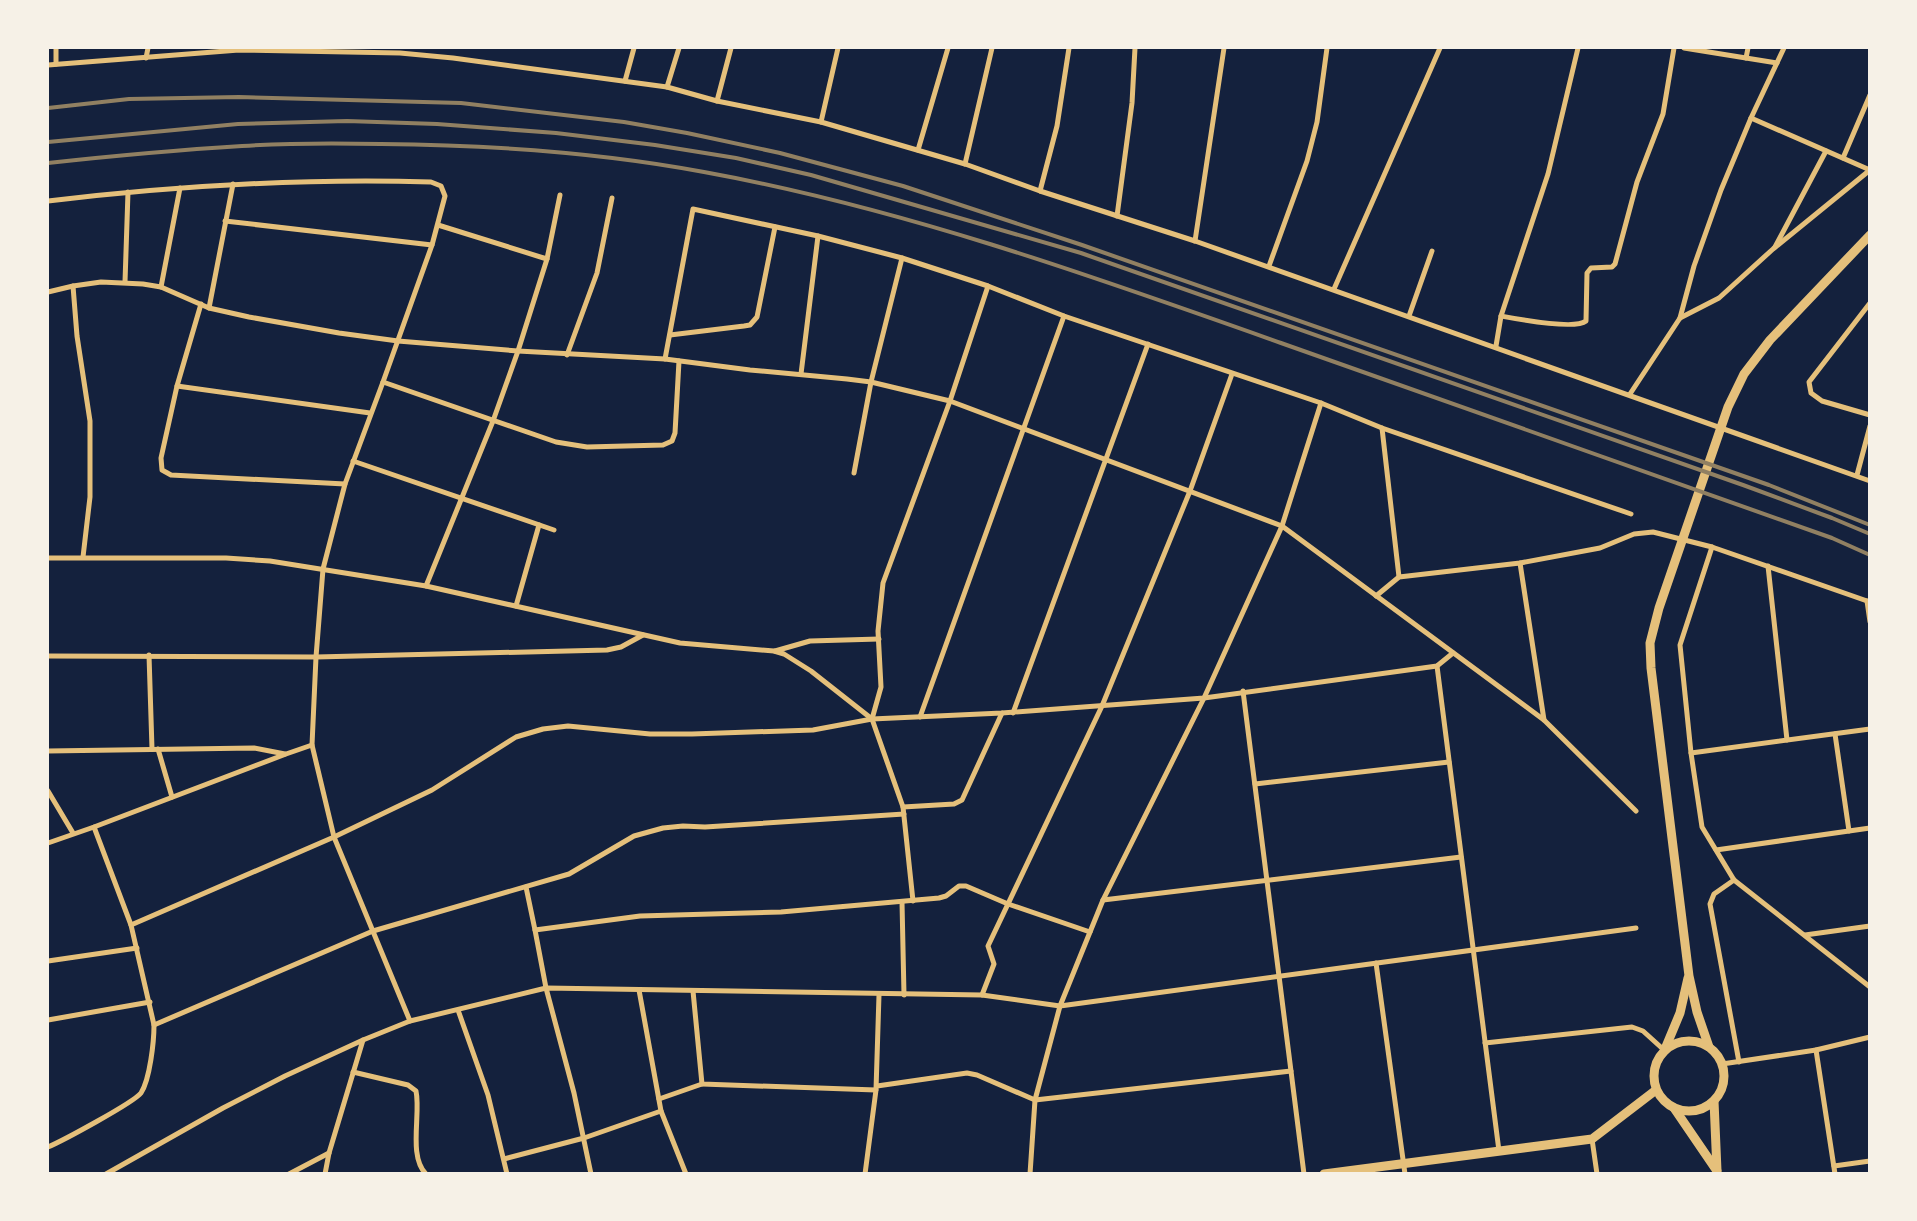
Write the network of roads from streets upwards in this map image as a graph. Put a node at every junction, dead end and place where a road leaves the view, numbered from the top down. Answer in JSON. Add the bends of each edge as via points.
{"nodes":[{"id":1,"x":56,"y":48,"type":"edge"},
{"id":2,"x":148,"y":48,"type":"edge"},
{"id":3,"x":634,"y":48,"type":"edge"},
{"id":4,"x":679,"y":48,"type":"edge"},
{"id":5,"x":731,"y":48,"type":"edge"},
{"id":6,"x":838,"y":48,"type":"edge"},
{"id":7,"x":948,"y":48,"type":"edge"},
{"id":8,"x":992,"y":48,"type":"edge"},
{"id":9,"x":1069,"y":48,"type":"edge"},
{"id":10,"x":1135,"y":48,"type":"edge"},
{"id":11,"x":1224,"y":48,"type":"edge"},
{"id":12,"x":1327,"y":48,"type":"edge"},
{"id":13,"x":1440,"y":48,"type":"edge"},
{"id":14,"x":1578,"y":48,"type":"edge"},
{"id":15,"x":1674,"y":48,"type":"edge"},
{"id":16,"x":1684,"y":48,"type":"edge"},
{"id":17,"x":1748,"y":48,"type":"edge"},
{"id":18,"x":1784,"y":48,"type":"edge"},
{"id":19,"x":239,"y":49,"type":"edge"},
{"id":20,"x":326,"y":50,"type":"edge"},
{"id":21,"x":401,"y":50,"type":"edge"},
{"id":22,"x":146,"y":58,"type":"junction"},
{"id":23,"x":1746,"y":58,"type":"junction"},
{"id":24,"x":1777,"y":63,"type":"junction"},
{"id":25,"x":56,"y":64,"type":"junction"},
{"id":26,"x":48,"y":65,"type":"edge"},
{"id":27,"x":625,"y":81,"type":"junction"},
{"id":28,"x":667,"y":88,"type":"junction"},
{"id":29,"x":1870,"y":95,"type":"edge"},
{"id":30,"x":717,"y":101,"type":"junction"},
{"id":31,"x":1751,"y":118,"type":"junction"},
{"id":32,"x":821,"y":122,"type":"junction"},
{"id":33,"x":918,"y":150,"type":"junction"},
{"id":34,"x":1826,"y":151,"type":"junction"},
{"id":35,"x":1842,"y":158,"type":"junction"},
{"id":36,"x":965,"y":164,"type":"junction"},
{"id":37,"x":1870,"y":170,"type":"edge"},
{"id":38,"x":233,"y":184,"type":"junction"},
{"id":39,"x":180,"y":188,"type":"junction"},
{"id":40,"x":1040,"y":191,"type":"junction"},
{"id":41,"x":128,"y":192,"type":"junction"},
{"id":42,"x":560,"y":195,"type":"dead end"},
{"id":43,"x":612,"y":198,"type":"dead end"},
{"id":44,"x":48,"y":201,"type":"edge"},
{"id":45,"x":1117,"y":216,"type":"junction"},
{"id":46,"x":225,"y":221,"type":"junction"},
{"id":47,"x":438,"y":225,"type":"junction"},
{"id":48,"x":775,"y":227,"type":"junction"},
{"id":49,"x":1870,"y":235,"type":"edge"},
{"id":50,"x":818,"y":236,"type":"junction"},
{"id":51,"x":1195,"y":240,"type":"junction"},
{"id":52,"x":432,"y":245,"type":"junction"},
{"id":53,"x":1773,"y":249,"type":"junction"},
{"id":54,"x":1432,"y":251,"type":"dead end"},
{"id":55,"x":902,"y":258,"type":"junction"},
{"id":56,"x":547,"y":259,"type":"junction"},
{"id":57,"x":1269,"y":266,"type":"junction"},
{"id":58,"x":125,"y":282,"type":"junction"},
{"id":59,"x":72,"y":286,"type":"junction"},
{"id":60,"x":988,"y":286,"type":"junction"},
{"id":61,"x":161,"y":287,"type":"junction"},
{"id":62,"x":1334,"y":289,"type":"junction"},
{"id":63,"x":48,"y":292,"type":"edge"},
{"id":64,"x":1870,"y":303,"type":"edge"},
{"id":65,"x":201,"y":304,"type":"junction"},
{"id":66,"x":209,"y":308,"type":"junction"},
{"id":67,"x":1064,"y":316,"type":"junction"},
{"id":68,"x":1409,"y":316,"type":"junction"},
{"id":69,"x":1501,"y":316,"type":"junction"},
{"id":70,"x":1680,"y":318,"type":"junction"},
{"id":71,"x":670,"y":335,"type":"junction"},
{"id":72,"x":398,"y":341,"type":"junction"},
{"id":73,"x":1148,"y":344,"type":"junction"},
{"id":74,"x":1496,"y":346,"type":"junction"},
{"id":75,"x":518,"y":351,"type":"junction"},
{"id":76,"x":568,"y":355,"type":"junction"},
{"id":77,"x":665,"y":359,"type":"junction"},
{"id":78,"x":679,"y":361,"type":"junction"},
{"id":79,"x":801,"y":374,"type":"junction"},
{"id":80,"x":1232,"y":374,"type":"junction"},
{"id":81,"x":383,"y":382,"type":"junction"},
{"id":82,"x":871,"y":382,"type":"junction"},
{"id":83,"x":177,"y":386,"type":"junction"},
{"id":84,"x":1630,"y":394,"type":"junction"},
{"id":85,"x":950,"y":401,"type":"junction"},
{"id":86,"x":1321,"y":403,"type":"junction"},
{"id":87,"x":370,"y":413,"type":"junction"},
{"id":88,"x":1870,"y":415,"type":"edge"},
{"id":89,"x":493,"y":420,"type":"junction"},
{"id":90,"x":1870,"y":426,"type":"edge"},
{"id":91,"x":1025,"y":428,"type":"junction"},
{"id":92,"x":1382,"y":428,"type":"junction"},
{"id":93,"x":1105,"y":460,"type":"junction"},
{"id":94,"x":353,"y":461,"type":"junction"},
{"id":95,"x":854,"y":473,"type":"dead end"},
{"id":96,"x":1857,"y":475,"type":"junction"},
{"id":97,"x":1870,"y":481,"type":"edge"},
{"id":98,"x":345,"y":484,"type":"junction"},
{"id":99,"x":1190,"y":491,"type":"junction"},
{"id":100,"x":461,"y":499,"type":"junction"},
{"id":101,"x":1631,"y":514,"type":"dead end"},
{"id":102,"x":539,"y":525,"type":"junction"},
{"id":103,"x":1282,"y":526,"type":"junction"},
{"id":104,"x":554,"y":530,"type":"dead end"},
{"id":105,"x":1712,"y":548,"type":"junction"},
{"id":106,"x":83,"y":557,"type":"junction"},
{"id":107,"x":48,"y":558,"type":"edge"},
{"id":108,"x":1520,"y":563,"type":"junction"},
{"id":109,"x":1768,"y":566,"type":"junction"},
{"id":110,"x":323,"y":568,"type":"junction"},
{"id":111,"x":1399,"y":577,"type":"junction"},
{"id":112,"x":426,"y":586,"type":"junction"},
{"id":113,"x":1376,"y":596,"type":"junction"},
{"id":114,"x":1868,"y":601,"type":"edge"},
{"id":115,"x":516,"y":606,"type":"junction"},
{"id":116,"x":1870,"y":622,"type":"edge"},
{"id":117,"x":643,"y":635,"type":"junction"},
{"id":118,"x":879,"y":638,"type":"junction"},
{"id":119,"x":774,"y":651,"type":"junction"},
{"id":120,"x":1453,"y":653,"type":"junction"},
{"id":121,"x":149,"y":655,"type":"junction"},
{"id":122,"x":48,"y":656,"type":"edge"},
{"id":123,"x":316,"y":657,"type":"junction"},
{"id":124,"x":1437,"y":666,"type":"junction"},
{"id":125,"x":1243,"y":692,"type":"junction"},
{"id":126,"x":1204,"y":698,"type":"junction"},
{"id":127,"x":1102,"y":706,"type":"junction"},
{"id":128,"x":1013,"y":712,"type":"junction"},
{"id":129,"x":1002,"y":713,"type":"junction"},
{"id":130,"x":920,"y":717,"type":"junction"},
{"id":131,"x":872,"y":719,"type":"junction"},
{"id":132,"x":1544,"y":720,"type":"junction"},
{"id":133,"x":1870,"y":729,"type":"edge"},
{"id":134,"x":1835,"y":734,"type":"junction"},
{"id":135,"x":1787,"y":740,"type":"junction"},
{"id":136,"x":312,"y":745,"type":"junction"},
{"id":137,"x":155,"y":749,"type":"junction"},
{"id":138,"x":48,"y":751,"type":"edge"},
{"id":139,"x":1691,"y":753,"type":"junction"},
{"id":140,"x":286,"y":754,"type":"junction"},
{"id":141,"x":1449,"y":762,"type":"junction"},
{"id":142,"x":1255,"y":784,"type":"junction"},
{"id":143,"x":48,"y":791,"type":"edge"},
{"id":144,"x":172,"y":798,"type":"junction"},
{"id":145,"x":903,"y":807,"type":"junction"},
{"id":146,"x":1636,"y":811,"type":"dead end"},
{"id":147,"x":904,"y":814,"type":"junction"},
{"id":148,"x":94,"y":827,"type":"junction"},
{"id":149,"x":1870,"y":828,"type":"edge"},
{"id":150,"x":1849,"y":831,"type":"junction"},
{"id":151,"x":73,"y":833,"type":"junction"},
{"id":152,"x":334,"y":837,"type":"junction"},
{"id":153,"x":48,"y":843,"type":"edge"},
{"id":154,"x":1716,"y":850,"type":"junction"},
{"id":155,"x":1461,"y":857,"type":"junction"},
{"id":156,"x":1734,"y":880,"type":"junction"},
{"id":157,"x":1267,"y":881,"type":"junction"},
{"id":158,"x":526,"y":887,"type":"junction"},
{"id":159,"x":1103,"y":900,"type":"junction"},
{"id":160,"x":914,"y":901,"type":"junction"},
{"id":161,"x":902,"y":902,"type":"junction"},
{"id":162,"x":1008,"y":904,"type":"junction"},
{"id":163,"x":131,"y":925,"type":"junction"},
{"id":164,"x":1870,"y":926,"type":"edge"},
{"id":165,"x":1636,"y":928,"type":"dead end"},
{"id":166,"x":535,"y":930,"type":"junction"},
{"id":167,"x":373,"y":931,"type":"junction"},
{"id":168,"x":1090,"y":932,"type":"junction"},
{"id":169,"x":1805,"y":935,"type":"junction"},
{"id":170,"x":137,"y":948,"type":"junction"},
{"id":171,"x":1473,"y":950,"type":"junction"},
{"id":172,"x":48,"y":961,"type":"edge"},
{"id":173,"x":1376,"y":963,"type":"junction"},
{"id":174,"x":1279,"y":976,"type":"junction"},
{"id":175,"x":1689,"y":976,"type":"junction"},
{"id":176,"x":1870,"y":987,"type":"edge"},
{"id":177,"x":546,"y":988,"type":"junction"},
{"id":178,"x":639,"y":990,"type":"junction"},
{"id":179,"x":693,"y":991,"type":"junction"},
{"id":180,"x":879,"y":995,"type":"junction"},
{"id":181,"x":904,"y":995,"type":"junction"},
{"id":182,"x":982,"y":995,"type":"junction"},
{"id":183,"x":150,"y":1002,"type":"junction"},
{"id":184,"x":1060,"y":1006,"type":"junction"},
{"id":185,"x":458,"y":1010,"type":"junction"},
{"id":186,"x":48,"y":1020,"type":"edge"},
{"id":187,"x":410,"y":1020,"type":"junction"},
{"id":188,"x":154,"y":1025,"type":"junction"},
{"id":189,"x":1870,"y":1037,"type":"edge"},
{"id":190,"x":363,"y":1040,"type":"junction"},
{"id":191,"x":1485,"y":1043,"type":"junction"},
{"id":192,"x":1709,"y":1047,"type":"junction"},
{"id":193,"x":1664,"y":1050,"type":"junction"},
{"id":194,"x":1816,"y":1050,"type":"junction"},
{"id":195,"x":1739,"y":1062,"type":"junction"},
{"id":196,"x":1722,"y":1064,"type":"junction"},
{"id":197,"x":1291,"y":1070,"type":"junction"},
{"id":198,"x":353,"y":1072,"type":"junction"},
{"id":199,"x":702,"y":1084,"type":"junction"},
{"id":200,"x":876,"y":1088,"type":"junction"},
{"id":201,"x":1656,"y":1090,"type":"junction"},
{"id":202,"x":659,"y":1098,"type":"junction"},
{"id":203,"x":1035,"y":1100,"type":"junction"},
{"id":204,"x":1714,"y":1101,"type":"junction"},
{"id":205,"x":1674,"y":1108,"type":"junction"},
{"id":206,"x":661,"y":1111,"type":"junction"},
{"id":207,"x":584,"y":1138,"type":"junction"},
{"id":208,"x":1592,"y":1139,"type":"junction"},
{"id":209,"x":48,"y":1147,"type":"edge"},
{"id":210,"x":1499,"y":1151,"type":"junction"},
{"id":211,"x":329,"y":1153,"type":"junction"},
{"id":212,"x":504,"y":1159,"type":"junction"},
{"id":213,"x":1870,"y":1161,"type":"edge"},
{"id":214,"x":1404,"y":1164,"type":"junction"},
{"id":215,"x":1834,"y":1166,"type":"junction"},
{"id":216,"x":1718,"y":1172,"type":"edge"},
{"id":217,"x":106,"y":1174,"type":"edge"},
{"id":218,"x":289,"y":1174,"type":"edge"},
{"id":219,"x":325,"y":1174,"type":"edge"},
{"id":220,"x":426,"y":1174,"type":"edge"},
{"id":221,"x":507,"y":1174,"type":"edge"},
{"id":222,"x":592,"y":1174,"type":"edge"},
{"id":223,"x":686,"y":1174,"type":"edge"},
{"id":224,"x":865,"y":1174,"type":"edge"},
{"id":225,"x":1030,"y":1174,"type":"edge"},
{"id":226,"x":1304,"y":1174,"type":"edge"},
{"id":227,"x":1324,"y":1174,"type":"edge"},
{"id":228,"x":1405,"y":1174,"type":"edge"},
{"id":229,"x":1597,"y":1174,"type":"edge"},
{"id":230,"x":1835,"y":1174,"type":"edge"}],
"edges":[{"from":1,"to":25,"type":"street"},
{"from":2,"to":22,"type":"street"},
{"from":3,"to":27,"type":"street"},
{"from":4,"to":28,"type":"street"},
{"from":5,"to":30,"type":"street"},
{"from":6,"to":32,"type":"street"},
{"from":7,"to":33,"type":"street"},
{"from":8,"to":36,"type":"street"},
{"from":9,"to":40,"type":"street","via":[[1057,126]]},
{"from":10,"to":45,"type":"street","via":[[1132,103]]},
{"from":11,"to":51,"type":"street"},
{"from":12,"to":57,"type":"street","via":[[1317,122],[1307,161]]},
{"from":13,"to":62,"type":"street"},
{"from":14,"to":69,"type":"street","via":[[1548,174]]},
{"from":15,"to":69,"type":"street","via":[[1663,114],[1637,182],[1614,264],[1612,268],[1591,268],[1587,273],[1586,322],[1581,325],[1553,324]]},
{"from":16,"to":23,"type":"street"},
{"from":17,"to":23,"type":"street"},
{"from":18,"to":24,"type":"street"},
{"from":19,"to":20,"type":"street"},
{"from":19,"to":22,"type":"street"},
{"from":20,"to":21,"type":"street"},
{"from":21,"to":27,"type":"street"},
{"from":22,"to":25,"type":"street"},
{"from":23,"to":24,"type":"street"},
{"from":24,"to":31,"type":"street"},
{"from":25,"to":26,"type":"street"},
{"from":27,"to":28,"type":"street"},
{"from":28,"to":30,"type":"street"},
{"from":29,"to":35,"type":"street"},
{"from":30,"to":32,"type":"street"},
{"from":31,"to":34,"type":"street"},
{"from":31,"to":70,"type":"street","via":[[1694,266]]},
{"from":32,"to":33,"type":"street"},
{"from":33,"to":36,"type":"street"},
{"from":34,"to":35,"type":"street"},
{"from":34,"to":53,"type":"street"},
{"from":35,"to":37,"type":"street"},
{"from":36,"to":40,"type":"street"},
{"from":37,"to":53,"type":"street"},
{"from":38,"to":39,"type":"street"},
{"from":38,"to":46,"type":"street"},
{"from":38,"to":47,"type":"street","via":[[344,180],[431,182],[441,186],[445,196]]},
{"from":39,"to":41,"type":"street"},
{"from":39,"to":61,"type":"street"},
{"from":40,"to":45,"type":"street"},
{"from":41,"to":44,"type":"street"},
{"from":41,"to":58,"type":"street"},
{"from":42,"to":56,"type":"street"},
{"from":43,"to":76,"type":"street","via":[[597,273]]},
{"from":45,"to":51,"type":"street"},
{"from":46,"to":52,"type":"street"},
{"from":46,"to":66,"type":"street"},
{"from":47,"to":52,"type":"street"},
{"from":47,"to":56,"type":"street"},
{"from":48,"to":50,"type":"street"},
{"from":48,"to":71,"type":"street","via":[[754,321],[744,326]]},
{"from":48,"to":71,"type":"street","via":[[693,209]]},
{"from":49,"to":175,"type":"street","via":[[1770,340],[1744,374],[1728,408],[1678,550],[1650,643]]},
{"from":50,"to":55,"type":"street"},
{"from":50,"to":79,"type":"street"},
{"from":51,"to":57,"type":"street"},
{"from":52,"to":72,"type":"street"},
{"from":53,"to":70,"type":"street","via":[[1719,298]]},
{"from":54,"to":68,"type":"street"},
{"from":55,"to":60,"type":"street"},
{"from":55,"to":82,"type":"street"},
{"from":56,"to":75,"type":"street"},
{"from":57,"to":62,"type":"street"},
{"from":58,"to":59,"type":"street"},
{"from":58,"to":61,"type":"street"},
{"from":59,"to":63,"type":"street"},
{"from":59,"to":106,"type":"street","via":[[90,421],[90,497]]},
{"from":60,"to":67,"type":"street"},
{"from":60,"to":85,"type":"street"},
{"from":61,"to":65,"type":"street"},
{"from":62,"to":68,"type":"street"},
{"from":64,"to":88,"type":"street","via":[[1809,382],[1810,393],[1822,401]]},
{"from":65,"to":66,"type":"street"},
{"from":65,"to":83,"type":"street"},
{"from":66,"to":72,"type":"street","via":[[294,326]]},
{"from":67,"to":73,"type":"street"},
{"from":67,"to":91,"type":"street"},
{"from":68,"to":74,"type":"street"},
{"from":69,"to":74,"type":"street"},
{"from":70,"to":84,"type":"street"},
{"from":71,"to":77,"type":"street"},
{"from":72,"to":75,"type":"street"},
{"from":72,"to":81,"type":"street"},
{"from":73,"to":80,"type":"street"},
{"from":73,"to":93,"type":"street"},
{"from":74,"to":84,"type":"street"},
{"from":75,"to":76,"type":"street"},
{"from":75,"to":89,"type":"street"},
{"from":76,"to":77,"type":"street"},
{"from":77,"to":78,"type":"street"},
{"from":78,"to":79,"type":"street"},
{"from":78,"to":89,"type":"street","via":[[675,433],[672,441],[663,445],[570,445]]},
{"from":79,"to":82,"type":"street"},
{"from":80,"to":86,"type":"street"},
{"from":80,"to":99,"type":"street"},
{"from":81,"to":87,"type":"street"},
{"from":81,"to":89,"type":"street"},
{"from":82,"to":85,"type":"street"},
{"from":82,"to":95,"type":"street"},
{"from":83,"to":87,"type":"street"},
{"from":83,"to":98,"type":"street","via":[[161,458],[162,470],[171,475]]},
{"from":84,"to":96,"type":"street"},
{"from":85,"to":91,"type":"street"},
{"from":85,"to":118,"type":"street","via":[[882,583]]},
{"from":86,"to":92,"type":"street"},
{"from":86,"to":103,"type":"street"},
{"from":87,"to":94,"type":"street"},
{"from":89,"to":100,"type":"street"},
{"from":90,"to":96,"type":"street"},
{"from":91,"to":93,"type":"street"},
{"from":91,"to":130,"type":"street"},
{"from":92,"to":101,"type":"street"},
{"from":92,"to":111,"type":"street"},
{"from":93,"to":99,"type":"street"},
{"from":93,"to":128,"type":"street"},
{"from":94,"to":98,"type":"street"},
{"from":94,"to":100,"type":"street"},
{"from":96,"to":97,"type":"street"},
{"from":98,"to":110,"type":"street"},
{"from":99,"to":103,"type":"street"},
{"from":99,"to":127,"type":"street"},
{"from":100,"to":102,"type":"street"},
{"from":100,"to":112,"type":"street"},
{"from":102,"to":104,"type":"street"},
{"from":102,"to":115,"type":"street"},
{"from":103,"to":113,"type":"street"},
{"from":103,"to":126,"type":"street"},
{"from":105,"to":108,"type":"street","via":[[1653,532],[1634,534],[1600,548]]},
{"from":105,"to":109,"type":"street"},
{"from":105,"to":139,"type":"street","via":[[1680,646]]},
{"from":106,"to":107,"type":"street"},
{"from":106,"to":110,"type":"street","via":[[249,559]]},
{"from":108,"to":111,"type":"street"},
{"from":108,"to":132,"type":"street"},
{"from":109,"to":114,"type":"street"},
{"from":109,"to":135,"type":"street"},
{"from":110,"to":112,"type":"street"},
{"from":110,"to":123,"type":"street"},
{"from":111,"to":113,"type":"street"},
{"from":112,"to":115,"type":"street"},
{"from":113,"to":120,"type":"street"},
{"from":114,"to":116,"type":"street"},
{"from":115,"to":117,"type":"street"},
{"from":117,"to":119,"type":"street"},
{"from":117,"to":123,"type":"street","via":[[621,647],[607,650]]},
{"from":118,"to":119,"type":"street","via":[[810,641]]},
{"from":118,"to":131,"type":"street","via":[[882,687]]},
{"from":119,"to":131,"type":"street","via":[[811,671]]},
{"from":120,"to":124,"type":"street"},
{"from":120,"to":132,"type":"street"},
{"from":121,"to":122,"type":"street"},
{"from":121,"to":123,"type":"street"},
{"from":121,"to":137,"type":"street"},
{"from":123,"to":136,"type":"street"},
{"from":124,"to":125,"type":"street"},
{"from":124,"to":141,"type":"street"},
{"from":125,"to":126,"type":"street"},
{"from":125,"to":142,"type":"street"},
{"from":126,"to":127,"type":"street"},
{"from":126,"to":159,"type":"street"},
{"from":127,"to":128,"type":"street"},
{"from":127,"to":162,"type":"street"},
{"from":128,"to":129,"type":"street"},
{"from":129,"to":130,"type":"street"},
{"from":129,"to":145,"type":"street","via":[[962,800],[954,804]]},
{"from":130,"to":131,"type":"street"},
{"from":131,"to":145,"type":"street"},
{"from":131,"to":152,"type":"street","via":[[813,730],[692,734],[650,734],[568,726],[543,729],[516,737],[432,790]]},
{"from":132,"to":146,"type":"street"},
{"from":133,"to":134,"type":"street"},
{"from":134,"to":135,"type":"street"},
{"from":134,"to":150,"type":"street"},
{"from":135,"to":139,"type":"street"},
{"from":136,"to":140,"type":"street"},
{"from":136,"to":152,"type":"street"},
{"from":137,"to":138,"type":"street"},
{"from":137,"to":140,"type":"street","via":[[254,748]]},
{"from":137,"to":144,"type":"street"},
{"from":139,"to":154,"type":"street","via":[[1702,827]]},
{"from":140,"to":144,"type":"street"},
{"from":141,"to":142,"type":"street"},
{"from":141,"to":155,"type":"street"},
{"from":142,"to":157,"type":"street"},
{"from":143,"to":151,"type":"street"},
{"from":144,"to":148,"type":"street"},
{"from":145,"to":147,"type":"street"},
{"from":147,"to":158,"type":"street","via":[[663,828],[634,836],[568,874]]},
{"from":147,"to":160,"type":"street"},
{"from":148,"to":151,"type":"street"},
{"from":148,"to":163,"type":"street"},
{"from":149,"to":150,"type":"street"},
{"from":150,"to":154,"type":"street"},
{"from":151,"to":153,"type":"street"},
{"from":152,"to":163,"type":"street"},
{"from":152,"to":167,"type":"street"},
{"from":154,"to":156,"type":"street"},
{"from":155,"to":157,"type":"street"},
{"from":155,"to":171,"type":"street"},
{"from":156,"to":169,"type":"street"},
{"from":156,"to":195,"type":"street","via":[[1714,894],[1710,904]]},
{"from":157,"to":159,"type":"street"},
{"from":157,"to":174,"type":"street"},
{"from":158,"to":166,"type":"street"},
{"from":158,"to":167,"type":"street"},
{"from":159,"to":168,"type":"street"},
{"from":160,"to":161,"type":"street"},
{"from":160,"to":162,"type":"street","via":[[940,898],[954,888],[966,886]]},
{"from":161,"to":166,"type":"street","via":[[781,912],[640,916]]},
{"from":161,"to":181,"type":"street"},
{"from":162,"to":168,"type":"street"},
{"from":162,"to":182,"type":"street","via":[[988,946],[994,964]]},
{"from":163,"to":170,"type":"street"},
{"from":164,"to":169,"type":"street"},
{"from":165,"to":171,"type":"street"},
{"from":166,"to":177,"type":"street"},
{"from":167,"to":187,"type":"street"},
{"from":167,"to":188,"type":"street"},
{"from":168,"to":184,"type":"street"},
{"from":169,"to":176,"type":"street"},
{"from":170,"to":172,"type":"street"},
{"from":170,"to":183,"type":"street"},
{"from":171,"to":173,"type":"street"},
{"from":171,"to":191,"type":"street"},
{"from":173,"to":174,"type":"street"},
{"from":173,"to":214,"type":"street"},
{"from":174,"to":184,"type":"street"},
{"from":174,"to":197,"type":"street"},
{"from":175,"to":192,"type":"street"},
{"from":175,"to":193,"type":"street","via":[[1680,1013]]},
{"from":177,"to":178,"type":"street"},
{"from":177,"to":185,"type":"street"},
{"from":177,"to":207,"type":"street"},
{"from":178,"to":179,"type":"street"},
{"from":178,"to":202,"type":"street"},
{"from":179,"to":180,"type":"street"},
{"from":179,"to":199,"type":"street"},
{"from":180,"to":181,"type":"street"},
{"from":180,"to":200,"type":"street"},
{"from":181,"to":182,"type":"street"},
{"from":182,"to":184,"type":"street"},
{"from":183,"to":186,"type":"street"},
{"from":183,"to":188,"type":"street"},
{"from":184,"to":203,"type":"street"},
{"from":185,"to":187,"type":"street"},
{"from":185,"to":212,"type":"street","via":[[488,1095]]},
{"from":187,"to":190,"type":"street"},
{"from":188,"to":209,"type":"street","via":[[151,1059],[141,1092],[130,1102]]},
{"from":189,"to":194,"type":"street"},
{"from":190,"to":198,"type":"street"},
{"from":190,"to":217,"type":"street","via":[[231,1104]]},
{"from":191,"to":193,"type":"street","via":[[1632,1027],[1643,1031]]},
{"from":191,"to":210,"type":"street"},
{"from":192,"to":193,"type":"street","via":[[1688,1041]]},
{"from":192,"to":196,"type":"street"},
{"from":193,"to":201,"type":"street","via":[[1653,1073]]},
{"from":194,"to":195,"type":"street"},
{"from":194,"to":215,"type":"street"},
{"from":195,"to":196,"type":"street"},
{"from":196,"to":204,"type":"street","via":[[1724,1080]]},
{"from":197,"to":203,"type":"street"},
{"from":197,"to":226,"type":"street"},
{"from":198,"to":211,"type":"street"},
{"from":198,"to":220,"type":"street","via":[[408,1085],[416,1091],[418,1153],[420,1166]]},
{"from":199,"to":200,"type":"street"},
{"from":199,"to":202,"type":"street"},
{"from":200,"to":203,"type":"street","via":[[967,1073],[977,1074]]},
{"from":200,"to":224,"type":"street"},
{"from":201,"to":205,"type":"street","via":[[1666,1104]]},
{"from":201,"to":208,"type":"street"},
{"from":202,"to":206,"type":"street"},
{"from":203,"to":225,"type":"street"},
{"from":204,"to":205,"type":"street","via":[[1691,1111]]},
{"from":204,"to":216,"type":"street"},
{"from":205,"to":216,"type":"street"},
{"from":206,"to":207,"type":"street"},
{"from":206,"to":223,"type":"street"},
{"from":207,"to":212,"type":"street"},
{"from":207,"to":222,"type":"street"},
{"from":208,"to":210,"type":"street"},
{"from":208,"to":229,"type":"street"},
{"from":210,"to":214,"type":"street"},
{"from":211,"to":218,"type":"street"},
{"from":211,"to":219,"type":"street"},
{"from":212,"to":221,"type":"street"},
{"from":213,"to":215,"type":"street"},
{"from":214,"to":227,"type":"street"},
{"from":214,"to":228,"type":"street"},
{"from":215,"to":230,"type":"street"}]}
